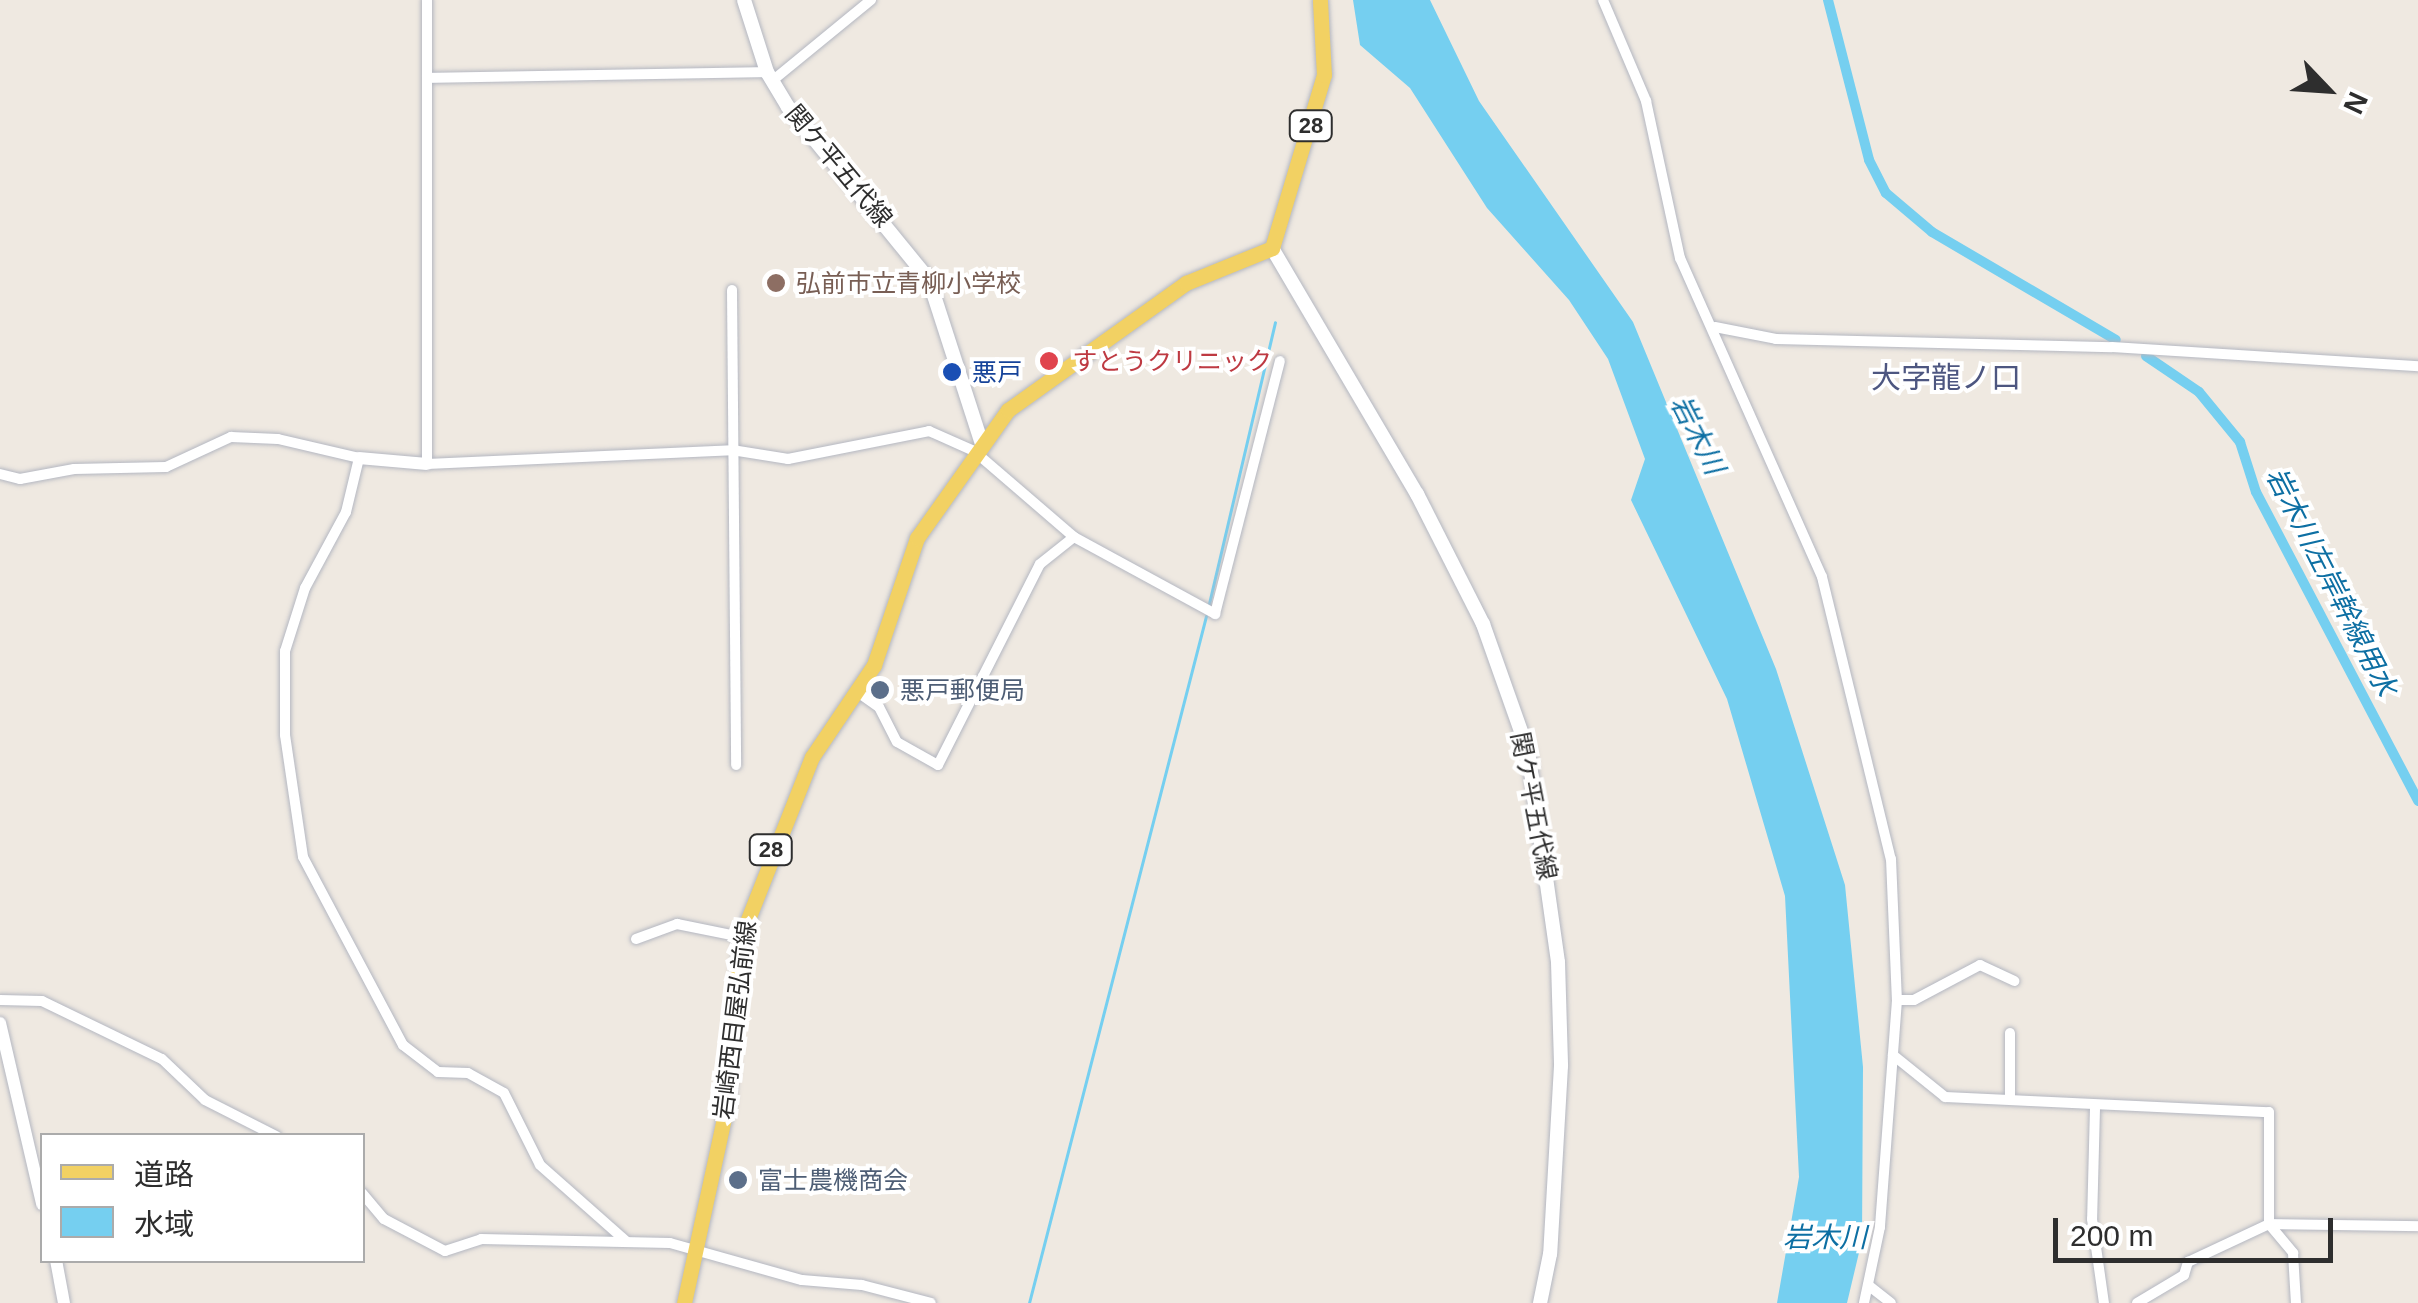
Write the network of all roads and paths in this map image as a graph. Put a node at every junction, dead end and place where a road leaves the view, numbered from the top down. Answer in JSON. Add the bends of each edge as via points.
{"nodes":[{"id":1,"x":426,"y":0,"type":"edge"},
{"id":2,"x":744,"y":0,"type":"edge"},
{"id":3,"x":871,"y":0,"type":"edge"},
{"id":4,"x":1320,"y":0,"type":"edge"},
{"id":5,"x":1602,"y":0,"type":"edge"},
{"id":6,"x":770,"y":77,"type":"junction"},
{"id":7,"x":427,"y":78,"type":"junction"},
{"id":8,"x":1272,"y":248,"type":"junction"},
{"id":9,"x":732,"y":290,"type":"dead end"},
{"id":10,"x":1715,"y":326,"type":"junction"},
{"id":11,"x":1280,"y":360,"type":"dead end"},
{"id":12,"x":2418,"y":366,"type":"edge"},
{"id":13,"x":978,"y":446,"type":"junction"},
{"id":14,"x":732,"y":450,"type":"junction"},
{"id":15,"x":359,"y":458,"type":"junction"},
{"id":16,"x":427,"y":464,"type":"junction"},
{"id":17,"x":0,"y":474,"type":"edge"},
{"id":18,"x":1074,"y":537,"type":"junction"},
{"id":19,"x":856,"y":691,"type":"junction"},
{"id":20,"x":736,"y":764,"type":"dead end"},
{"id":21,"x":740,"y":936,"type":"junction"},
{"id":22,"x":636,"y":938,"type":"dead end"},
{"id":23,"x":2014,"y":982,"type":"dead end"},
{"id":24,"x":0,"y":1000,"type":"edge"},
{"id":25,"x":1897,"y":1000,"type":"junction"},
{"id":26,"x":0,"y":1023,"type":"edge"},
{"id":27,"x":2010,"y":1034,"type":"dead end"},
{"id":28,"x":1893,"y":1055,"type":"junction"},
{"id":29,"x":2010,"y":1099,"type":"junction"},
{"id":30,"x":2094,"y":1108,"type":"junction"},
{"id":31,"x":270,"y":1133,"type":"edge"},
{"id":32,"x":40,"y":1195,"type":"edge"},
{"id":33,"x":365,"y":1196,"type":"edge"},
{"id":34,"x":2269,"y":1224,"type":"junction"},
{"id":35,"x":2418,"y":1226,"type":"edge"},
{"id":36,"x":626,"y":1241,"type":"junction"},
{"id":37,"x":696,"y":1247,"type":"junction"},
{"id":38,"x":57,"y":1263,"type":"edge"},
{"id":39,"x":1868,"y":1285,"type":"junction"},
{"id":40,"x":64,"y":1303,"type":"edge"},
{"id":41,"x":684,"y":1303,"type":"edge"},
{"id":42,"x":932,"y":1303,"type":"edge"},
{"id":43,"x":1540,"y":1303,"type":"edge"},
{"id":44,"x":1864,"y":1303,"type":"edge"},
{"id":45,"x":1890,"y":1303,"type":"edge"},
{"id":46,"x":2104,"y":1303,"type":"edge"},
{"id":47,"x":2137,"y":1303,"type":"edge"},
{"id":48,"x":2296,"y":1303,"type":"edge"}],
"edges":[{"from":1,"to":7,"type":"street"},
{"from":2,"to":6,"type":"main road","name":"関ケ平五代線"},
{"from":3,"to":6,"type":"street"},
{"from":4,"to":8,"type":"main road","number":"28","via":[[1324,75]]},
{"from":5,"to":10,"type":"street","via":[[1646,101],[1680,258]]},
{"from":6,"to":7,"type":"street"},
{"from":6,"to":13,"type":"main road","name":"関ケ平五代線","via":[[929,280]]},
{"from":7,"to":16,"type":"street"},
{"from":8,"to":13,"type":"main road","name":"岩崎西目屋弘前線","number":"28","via":[[1186,283],[1008,410]]},
{"from":8,"to":43,"type":"main road","name":"関ケ平五代線","via":[[1417,494],[1483,624],[1528,750],[1554,924],[1560,1049],[1550,1254]]},
{"from":9,"to":14,"type":"street"},
{"from":10,"to":12,"type":"street","via":[[1776,339],[2112,347]]},
{"from":10,"to":25,"type":"street","via":[[1724,363],[1822,578],[1891,858]]},
{"from":11,"to":18,"type":"street","via":[[1215,614]]},
{"from":13,"to":14,"type":"street","via":[[919,430],[788,459]]},
{"from":13,"to":18,"type":"street"},
{"from":13,"to":19,"type":"main road","name":"岩崎西目屋弘前線","number":"28","via":[[916,538],[879,652]]},
{"from":14,"to":16,"type":"street"},
{"from":14,"to":20,"type":"street"},
{"from":15,"to":16,"type":"street"},
{"from":15,"to":17,"type":"street","via":[[230,437],[166,467]]},
{"from":15,"to":36,"type":"street","via":[[346,512],[305,588],[285,650],[286,735],[303,858],[411,1054],[438,1072],[468,1073],[504,1093],[540,1165]]},
{"from":18,"to":19,"type":"street","via":[[1040,564],[938,765],[897,742],[879,707]]},
{"from":19,"to":21,"type":"main road","name":"岩崎西目屋弘前線","number":"28","via":[[812,757]]},
{"from":21,"to":22,"type":"street","via":[[677,924]]},
{"from":21,"to":37,"type":"main road","name":"岩崎西目屋弘前線","number":"28","via":[[727,1104]]},
{"from":23,"to":25,"type":"street","via":[[1980,965],[1914,1000]]},
{"from":24,"to":31,"type":"street","via":[[42,1001],[146,1051],[206,1100]]},
{"from":25,"to":28,"type":"street"},
{"from":26,"to":32,"type":"street"},
{"from":27,"to":29,"type":"street"},
{"from":28,"to":29,"type":"street","via":[[1945,1097]]},
{"from":28,"to":39,"type":"street","via":[[1880,1227]]},
{"from":29,"to":30,"type":"street"},
{"from":30,"to":34,"type":"street","via":[[2269,1112]]},
{"from":30,"to":46,"type":"street","via":[[2092,1219]]},
{"from":33,"to":36,"type":"street","via":[[384,1218],[445,1251],[481,1239]]},
{"from":34,"to":35,"type":"street"},
{"from":34,"to":47,"type":"street","via":[[2188,1262],[2184,1275]]},
{"from":34,"to":48,"type":"street","via":[[2293,1253]]},
{"from":36,"to":37,"type":"street"},
{"from":37,"to":41,"type":"main road","name":"岩崎西目屋弘前線","number":"28"},
{"from":37,"to":42,"type":"street","via":[[802,1280]]},
{"from":38,"to":40,"type":"street"},
{"from":39,"to":44,"type":"street"},
{"from":39,"to":45,"type":"street"}]}
